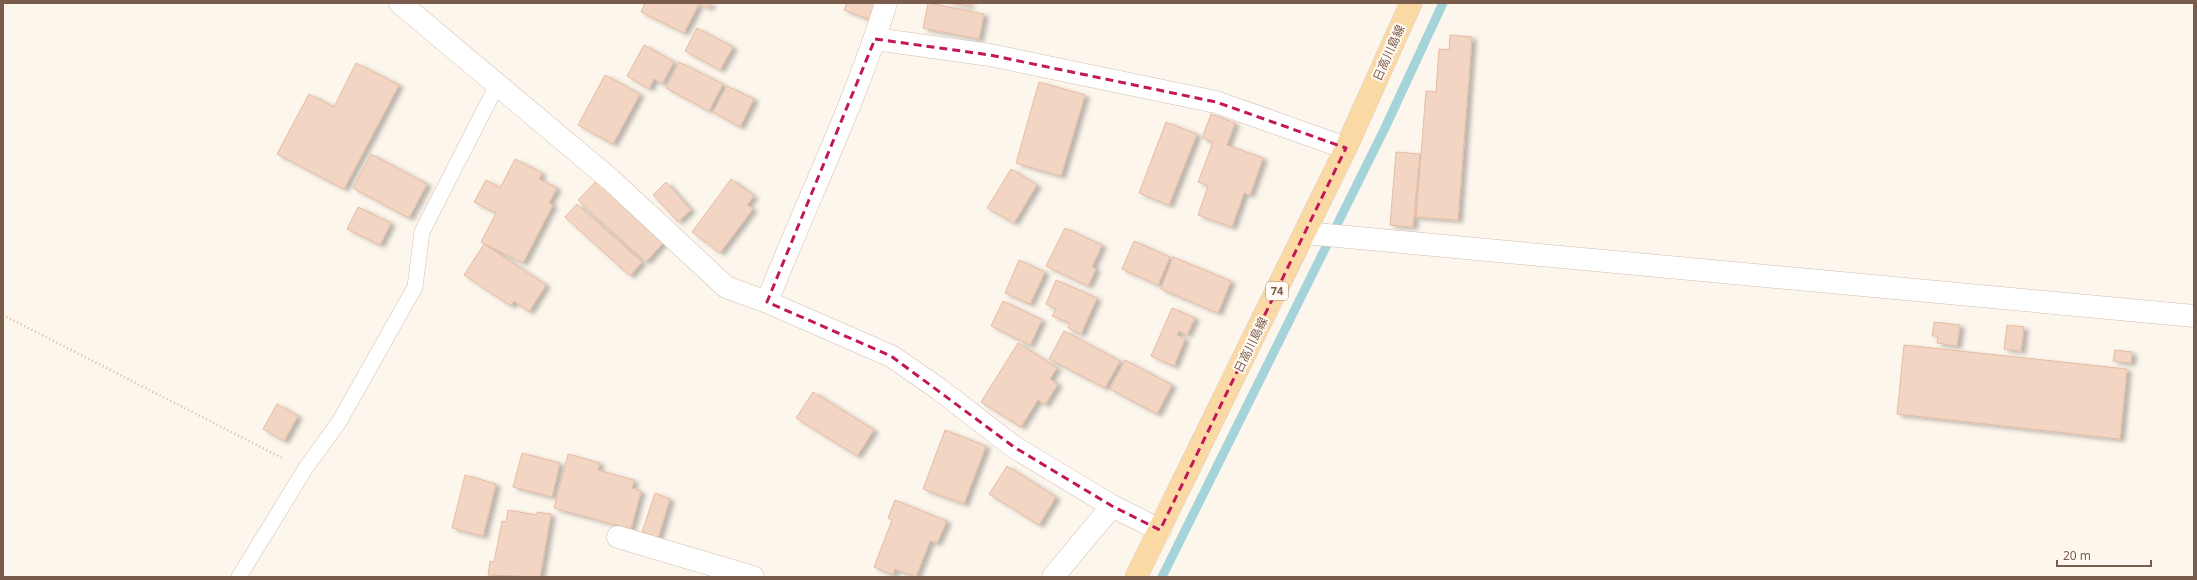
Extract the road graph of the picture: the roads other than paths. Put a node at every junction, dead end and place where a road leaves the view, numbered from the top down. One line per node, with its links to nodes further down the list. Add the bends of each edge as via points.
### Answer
1 (400, 3): 5 (street)
2 (886, 3): 4 (street)
3 (1411, 3): 6 (main road, 日高川島線 / 74)
4 (875, 39): 6 (street, via 990,55 1216,102); 8 (street)
5 (497, 85): 8 (street, via 611,180 726,287); 13 (lane, via 422,232 415,287 339,422 305,469)
6 (1346, 148): 7 (main road, 日高川島線 / 74)
7 (1305, 233): 9 (street); 11 (main road, 日高川島線 / 74)
8 (767, 302): 10 (street, via 891,356 939,389 1014,447)
9 (2194, 316)
10 (1112, 506): 11 (street); 15 (street)
11 (1160, 530): 16 (main road, 日高川島線 / 74)
12 (618, 537): 14 (street)
13 (239, 577)
14 (753, 577)
15 (1052, 577)
16 (1136, 577)

